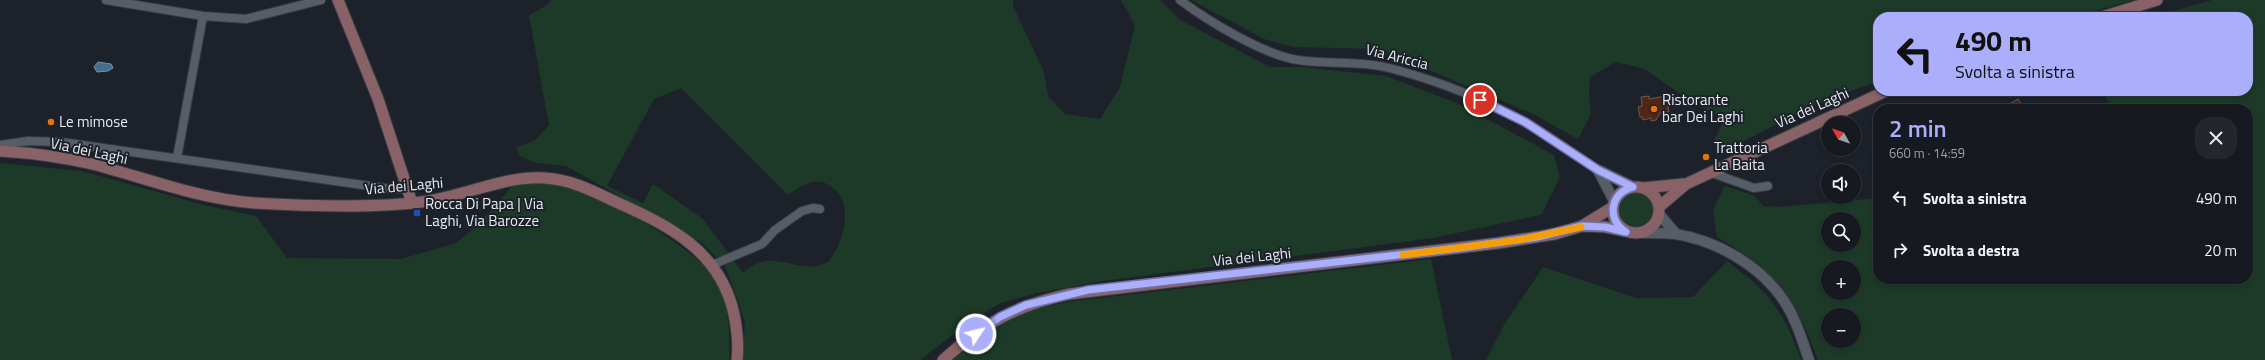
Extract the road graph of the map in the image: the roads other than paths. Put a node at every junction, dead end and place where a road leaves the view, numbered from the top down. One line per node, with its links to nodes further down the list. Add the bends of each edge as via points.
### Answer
1 (106, 0): 7 (street)
2 (321, 0): 7 (street, via 246,19)
3 (338, 0): 17 (main road, via 378,99)
4 (1180, 0): 12 (street, Via Ariccia, via 1219,25 1278,55 1307,61 1378,65 1409,73 1472,97 1525,122)
5 (2157, 0): 6 (main road)
6 (2118, 12)
7 (204, 16): 11 (street)
8 (1875, 96): 13 (main road, Via dei Laghi)
9 (0, 145): 11 (street, via 20,141 56,142)
10 (0, 151): 18 (main road, Via dei Laghi, via 79,162 199,194 245,202 337,205)
11 (177, 158): 17 (street, via 391,189)
12 (1598, 170): 16 (street, Via Ariccia); 19 (street, Via Ariccia)
13 (1708, 172): 14 (main road, Via dei Laghi); 15 (street, via 1754,188)
14 (1686, 184): 16 (main road, Via dei Laghi); 21 (main road, Via dei Laghi)
15 (1768, 186)
16 (1638, 188): 19 (main road, via 1620,193); 21 (main road, via 1654,196)
17 (408, 189): 18 (main road)
18 (412, 203): 26 (main road, Via dei Laghi, via 453,196 499,182 541,178 561,180 590,189 650,219 689,243)
19 (1613, 204): 22 (main road, Via dei Laghi); 23 (main road, via 1614,219)
20 (820, 209): 26 (street, via 802,211 775,230 762,244)
21 (1659, 210): 24 (main road, via 1653,226); 25 (street)
22 (1582, 226): 23 (main road, Via dei Laghi, via 1605,227); 28 (main road, Via dei Laghi, via 1546,235 1473,247 1069,294 1037,302 1006,314 985,326)
23 (1626, 232): 24 (main road)
24 (1641, 233): 25 (street)
25 (1676, 234): 29 (street, via 1732,254 1763,278 1784,301 1799,330)
26 (712, 264): 27 (main road, Via dei Laghi, via 724,281 730,297 738,333)
27 (737, 360)
28 (943, 360)
29 (1809, 360)

